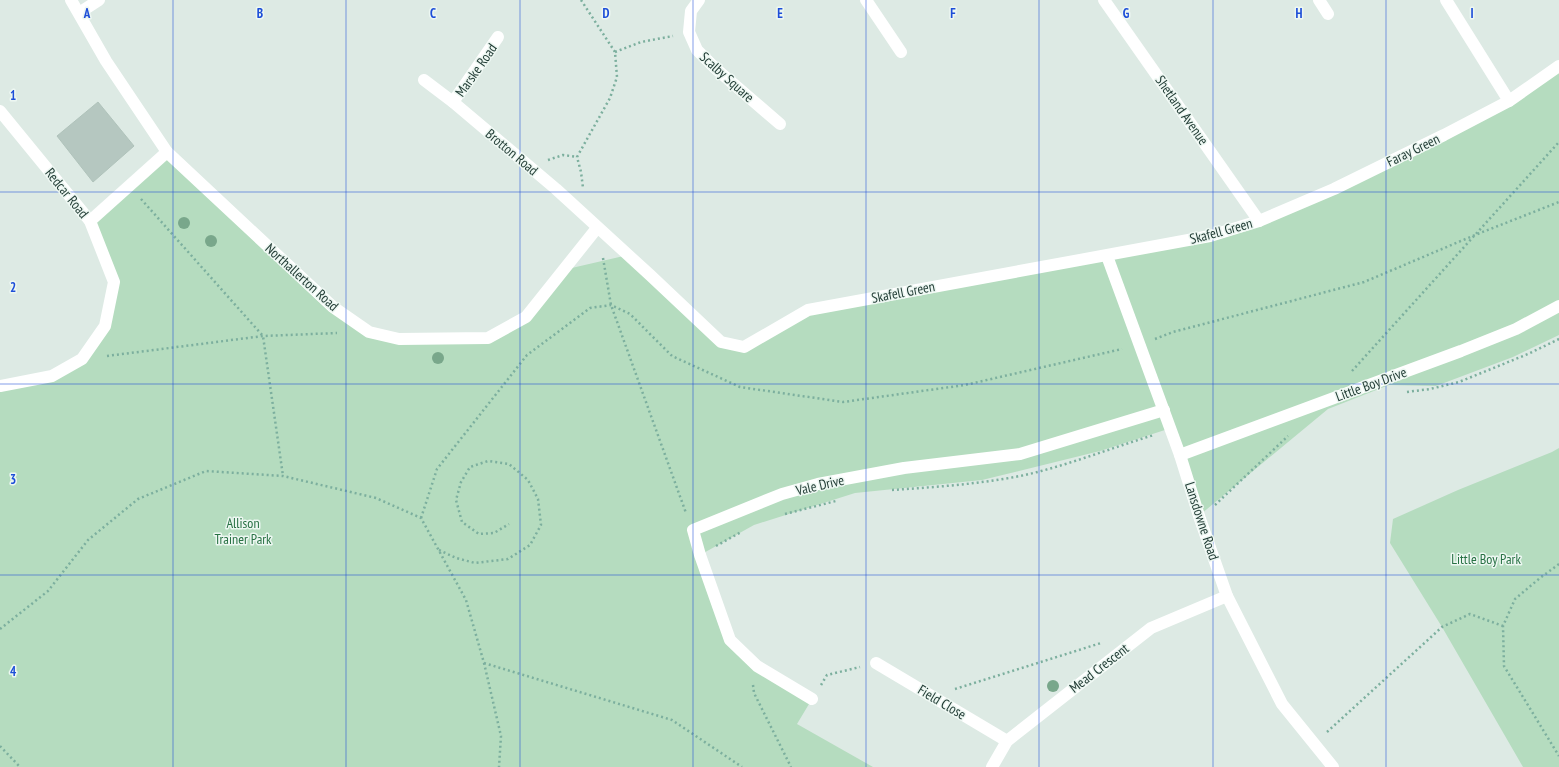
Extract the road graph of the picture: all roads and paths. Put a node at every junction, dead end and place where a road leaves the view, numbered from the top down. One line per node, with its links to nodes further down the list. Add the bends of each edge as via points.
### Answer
1 (71, 0): 9 (street, Northallerton Road)
2 (99, 0): 9 (street)
3 (581, 0): 13 (path)
4 (699, 0): 11 (street, Scalby Square, via 691,11)
5 (866, 0): 14 (street)
6 (1104, 0): 29 (street, Shetland Avenue)
7 (1319, 0): 10 (street)
8 (1446, 0): 17 (street)
9 (79, 13): 22 (street, Northallerton Road, via 106,61)
10 (1328, 14)
11 (689, 32): 13 (path, via 641,42); 20 (street, Scalby Square, via 697,50)
12 (498, 37): 18 (street, Marske Road)
13 (615, 52): 23 (path, via 617,77 610,98)
14 (901, 52)
15 (1559, 66): 17 (street, Faray Green)
16 (424, 80): 18 (street, Brotton Road)
17 (1509, 101): 29 (street, Faray Green, via 1334,189)
18 (453, 102): 24 (street, Brotton Road)
19 (0, 111): 28 (street, Redcar Road)
20 (780, 124)
21 (1559, 142): 31 (path)
22 (167, 152): 25 (street); 30 (street, Northallerton Road, via 334,307 370,332 399,339 488,338 494,335 526,316)
23 (577, 157): 24 (path, via 563,155 548,160); 27 (path, via 583,189)
24 (538, 173): 27 (street, Brotton Road)
25 (130, 186): 28 (street); 37 (path)
26 (1559, 202): 31 (path)
27 (576, 208): 30 (street, Brotton Road)
28 (90, 221): 40 (street, Redcar Road, via 114,282 105,326)
29 (1259, 221): 32 (street, Skafell Green, via 1210,236)
30 (597, 228): 32 (street, Skafell Green, via 720,342 744,347 808,310)
31 (1475, 235): 39 (path, via 1364,282 1173,332); 41 (path)
32 (1107, 256): 39 (street, Lansdowne Road)
33 (602, 257): 34 (path)
34 (611, 306): 39 (path, via 630,314 672,356 740,386 843,402 965,385); 52 (path, via 590,308 527,355 437,469); 56 (path)
35 (1559, 306): 47 (street, Little Boy Drive, via 1516,329 1461,351)
36 (339, 333): 37 (path)
37 (263, 336): 40 (path); 48 (path)
38 (1559, 339): 43 (path, via 1459,382)
39 (1140, 345): 44 (street, Lansdowne Road)
40 (82, 359): 42 (street, Redcar Road, via 52,376)
41 (1347, 377)
42 (0, 386)
43 (1401, 393)
44 (1164, 410): 45 (street, Lansdowne Road); 56 (street, Vale Drive, via 1020,454 904,468 818,484 782,494)
45 (1171, 429): 47 (street, Lansdowne Road); 49 (path, via 1070,463 1025,475 964,485)
46 (1291, 433): 53 (path)
47 (1180, 455): 53 (street, Lansdowne Road)
48 (283, 476): 52 (path, via 376,498); 62 (path, via 206,471 138,499 88,540 48,591)
49 (886, 491)
50 (837, 501): 51 (path)
51 (783, 515)
52 (421, 518): 57 (path)
53 (1200, 519): 60 (street, Lansdowne Road)
54 (509, 524): 57 (path, via 494,534 479,534 462,522 456,500 461,482 470,467 488,461 509,464 528,480 535,493 541,526 530,546 508,559 475,563 456,558)
55 (747, 529): 58 (path)
56 (693, 530): 58 (street)
57 (438, 549): 64 (path, via 466,600)
58 (700, 555): 66 (street, via 730,640)
59 (1559, 564): 61 (path, via 1515,599)
60 (1227, 596): 69 (street, Mead Crescent, via 1151,628); 70 (street, Lansdowne Road, via 1282,704)
61 (1502, 626): 70 (path, via 1470,614 1442,627); 72 (path, via 1504,666)
62 (0, 629)
63 (1106, 642): 67 (path)
64 (484, 663): 74 (path, via 501,736); 75 (path, via 672,720)
65 (876, 663): 67 (street, Field Close); 68 (path, via 827,675)
66 (757, 666): 68 (street); 76 (path, via 752,680 754,693)
67 (932, 696): 69 (street, Field Close)
68 (812, 699)
69 (1007, 741): 77 (street, Mead Crescent)
70 (1314, 744): 78 (street, Lansdowne Road)
71 (0, 746): 73 (path)
72 (1559, 756)
73 (20, 767)
74 (500, 767)
75 (742, 767)
76 (791, 767)
77 (992, 767)
78 (1334, 767)

